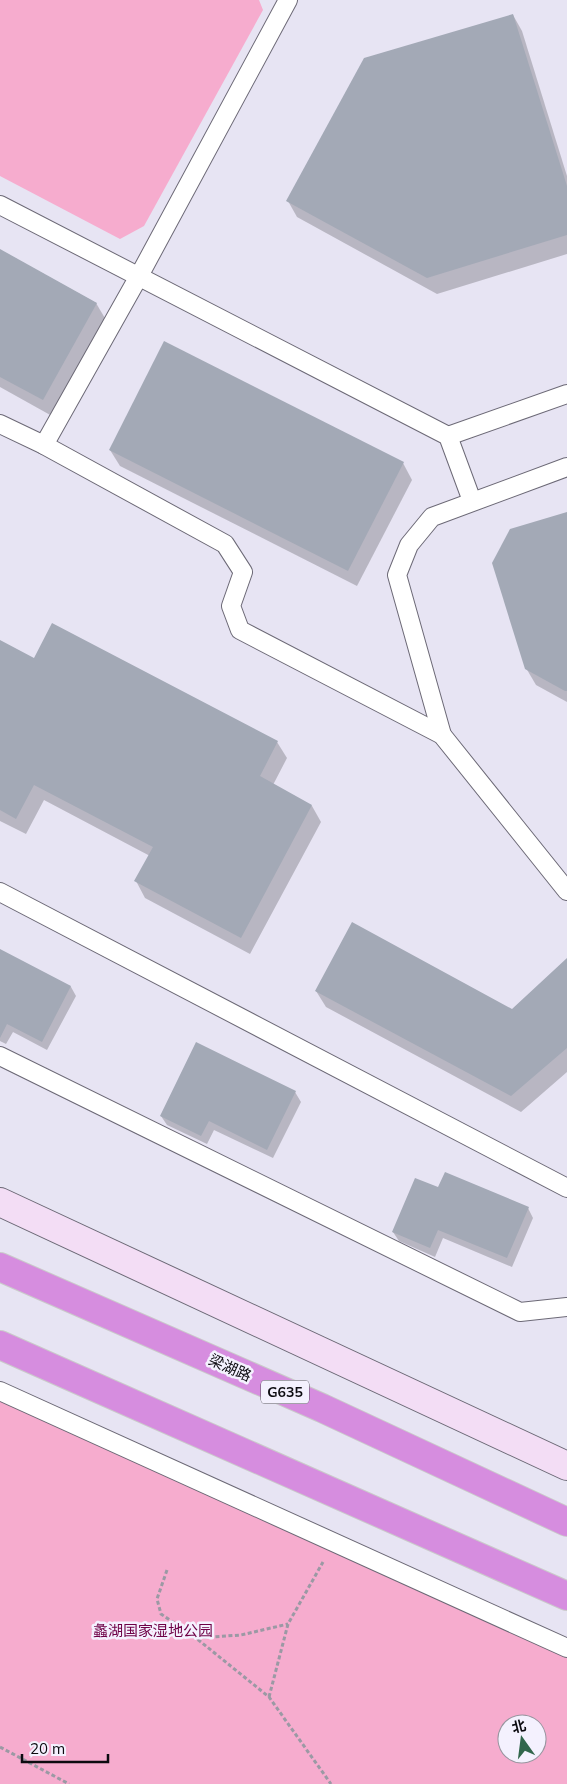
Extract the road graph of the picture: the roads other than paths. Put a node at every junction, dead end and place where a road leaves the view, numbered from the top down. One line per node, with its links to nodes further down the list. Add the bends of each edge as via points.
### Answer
1 (288, 0): 3 (lane)
2 (0, 205): 3 (lane)
3 (139, 276): 6 (lane); 7 (lane)
4 (567, 394): 6 (lane)
5 (0, 424): 7 (lane)
6 (448, 436): 9 (lane)
7 (44, 445): 10 (lane, via 226,544 243,572 231,606 240,630)
8 (567, 467): 9 (lane)
9 (472, 501): 10 (lane, via 432,517 408,545 397,575)
10 (442, 735): 11 (lane)
11 (567, 890)
12 (0, 892): 14 (lane)
13 (0, 1056): 17 (lane, via 520,1312)
14 (567, 1188)
15 (0, 1202): 20 (main road)
16 (0, 1267): 21 (highway, 梁湖路 / G635, via 322,1408)
17 (567, 1306)
18 (0, 1345): 22 (highway)
19 (0, 1391): 23 (lane)
20 (567, 1466)
21 (567, 1522)
22 (567, 1596)
23 (567, 1648)

